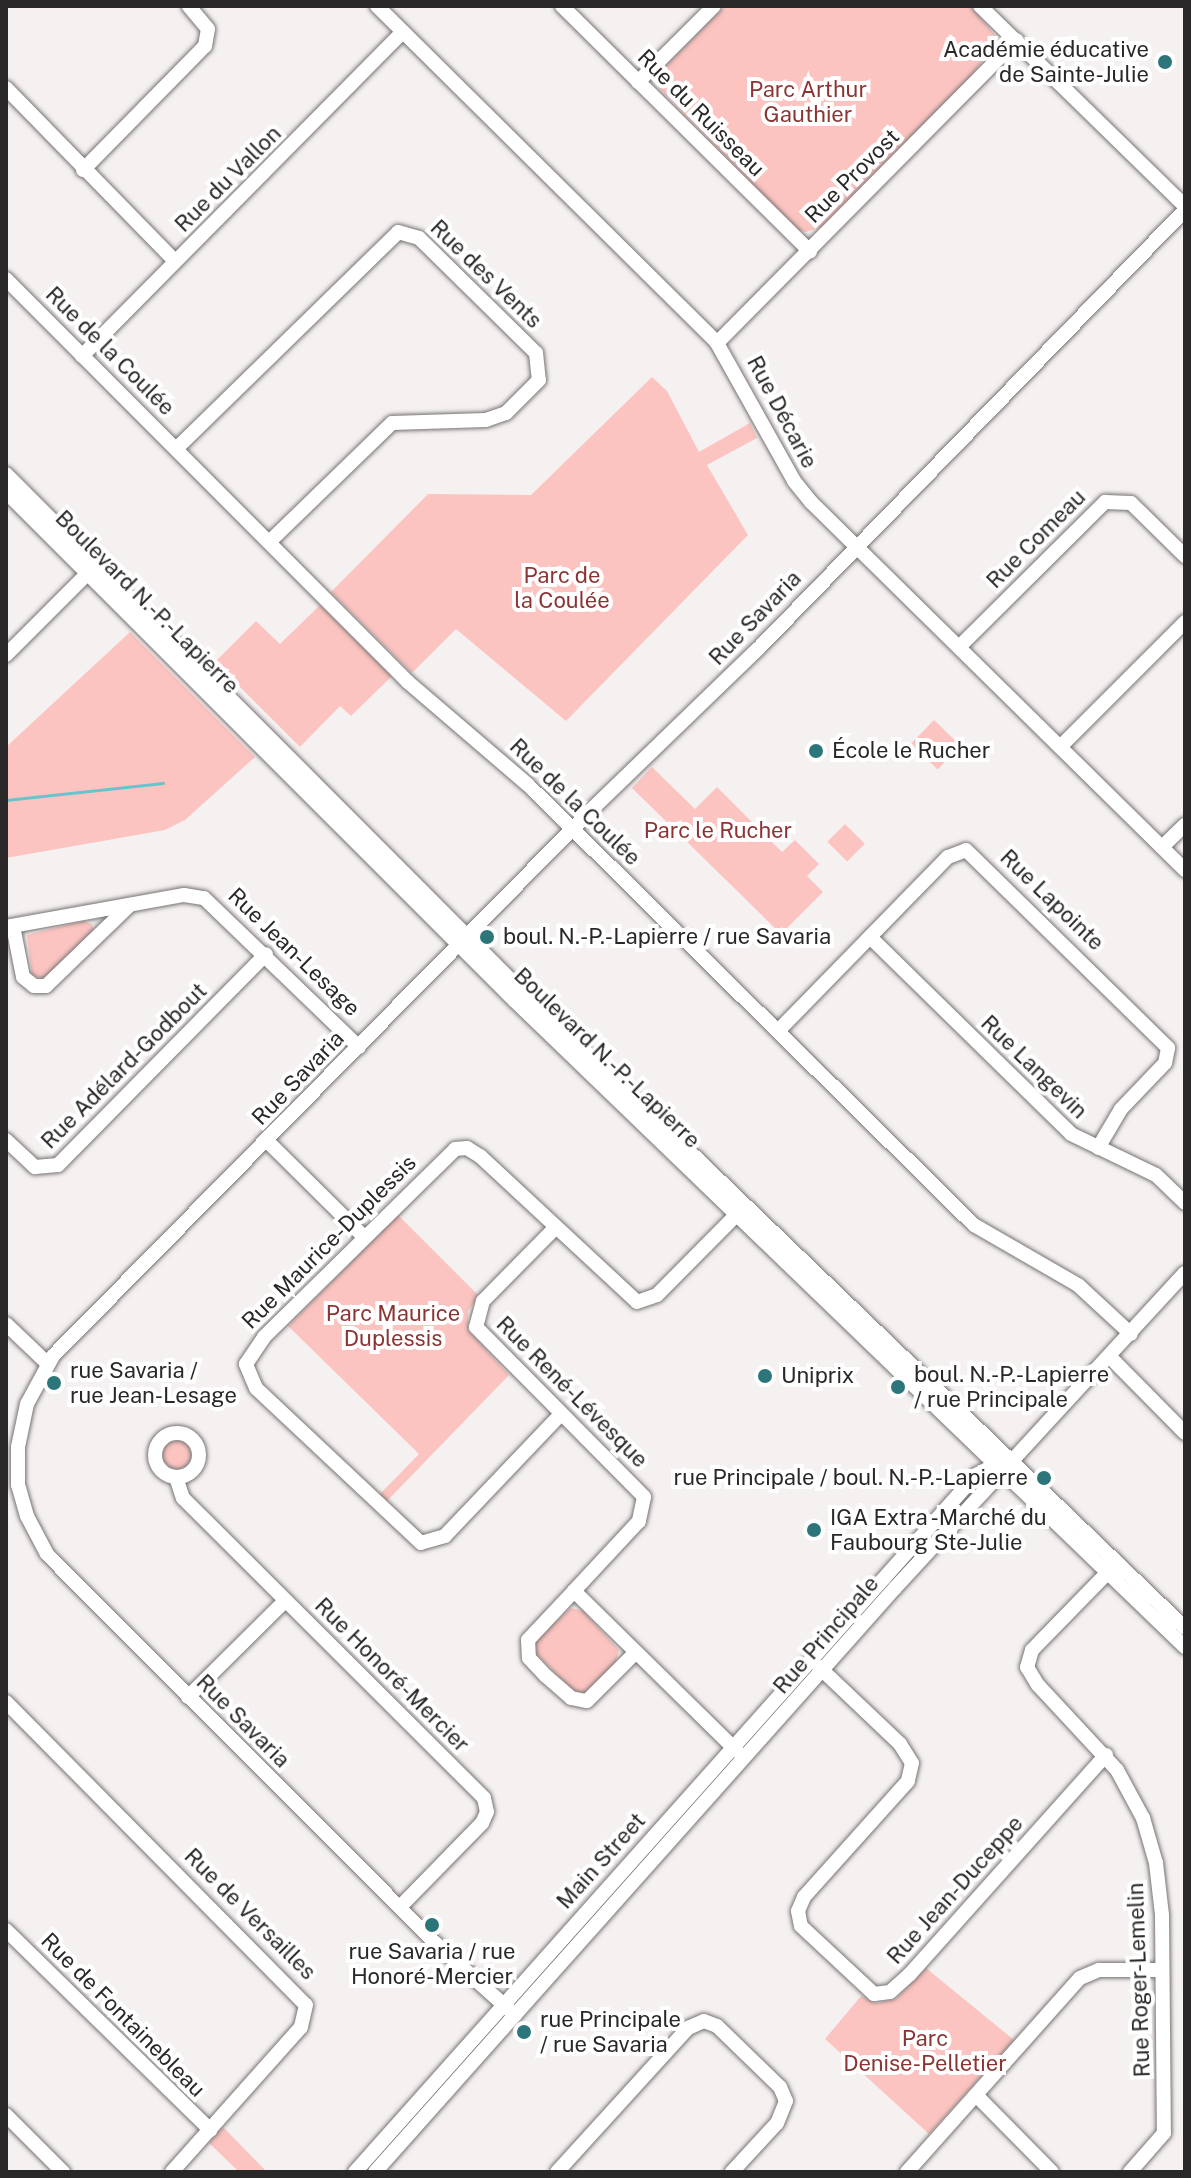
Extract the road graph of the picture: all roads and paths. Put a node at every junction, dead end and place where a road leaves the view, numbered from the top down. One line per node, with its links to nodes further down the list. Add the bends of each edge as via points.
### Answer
1 (189, 6): 10 (street, via 208,29 205,46)
2 (377, 6): 6 (street, Rue Décarie)
3 (562, 6): 8 (street, Rue du Ruisseau)
4 (714, 6): 8 (street)
5 (980, 6): 7 (street)
6 (403, 32): 13 (street, Rue du Vallon); 15 (street, Rue Décarie)
7 (1017, 40): 11 (street); 12 (street, Rue Provost)
8 (638, 82): 12 (street, Rue du Ruisseau)
9 (6, 88): 10 (street)
10 (83, 170): 13 (street)
11 (1185, 208): 21 (street, Rue Savaria)
12 (810, 251): 15 (street, Rue Provost)
13 (175, 261): 16 (street, Rue du Vallon)
14 (6, 279): 16 (street, Rue de la Coulée)
15 (717, 343): 21 (street, Rue Décarie, via 796,485)
16 (82, 356): 17 (street, Rue de la Coulée)
17 (177, 448): 20 (street, Rue de la Coulée); 20 (street, Rue des Vents, via 398,232 419,238 536,353 539,380 504,415 392,423)
18 (6, 474): 23 (street, Boulevard N.-P.-Lapierre)
19 (6, 492): 23 (street, Boulevard N.-P.-Lapierre)
20 (269, 542): 29 (street, Rue de la Coulée, via 408,682)
21 (856, 545): 25 (street, Rue Décarie); 29 (street, Rue Savaria, via 758,649)
22 (1185, 556): 25 (street, Rue Comeau, via 1131,503 1105,502)
23 (92, 569): 26 (street); 35 (street, Boulevard N.-P.-Lapierre)
24 (1185, 622): 27 (street)
25 (959, 647): 27 (street, Rue Décarie)
26 (6, 655)
27 (1060, 747): 30 (street, Rue Décarie)
28 (1185, 825): 30 (street)
29 (572, 829): 35 (street, Rue Savaria); 37 (street, Rue de la Coulée)
30 (1162, 847): 31 (street, Rue Décarie)
31 (1185, 870)
32 (130, 905): 33 (street, Rue Jean-Lesage); 33 (street, via 46,986 34,986 23,977); 36 (street, Rue Jean-Lesage, via 184,895 204,898)
33 (9, 927)
34 (870, 937): 37 (street, Rue Lapointe); 41 (street, Rue Langevin, via 1071,1134); 41 (street, Rue Lapointe, via 948,857 966,850 974,854 1168,1048 1165,1063 1121,1109)
35 (463, 941): 38 (street, Rue Savaria); 43 (street, Boulevard N.-P.-Lapierre)
36 (266, 954): 38 (street, Rue Jean-Lesage); 39 (street, Rue Adélard-Godbout, via 58,1165 35,1167)
37 (778, 1031): 48 (street, Rue de la Coulée, via 981,1231 1078,1285)
38 (359, 1047): 40 (street, Rue Savaria)
39 (6, 1140)
40 (267, 1141): 45 (street); 50 (street, Rue Savaria)
41 (1098, 1148): 42 (street, Rue Langevin, via 1156,1175)
42 (1185, 1203)
43 (741, 1210): 44 (street, Rue Maurice-Duplessis, via 657,1295 641,1302 626,1296); 53 (street, Boulevard N.-P.-Lapierre)
44 (555, 1228): 45 (street, Rue Maurice-Duplessis, via 480,1156 464,1148 444,1158); 51 (street, Rue René-Lévesque, via 483,1301 475,1322 480,1335)
45 (364, 1237): 51 (street, Rue Maurice-Duplessis, via 255,1347 246,1369 252,1383 412,1538 440,1540)
46 (1185, 1273): 48 (street)
47 (6, 1324): 50 (street)
48 (1131, 1334): 49 (street, Rue Principale)
49 (1110, 1357): 52 (street); 53 (street, Rue Principale)
50 (47, 1363): 63 (street, Rue Savaria, via 27,1404 17,1458 21,1496 34,1533 70,1580)
51 (561, 1414): 56 (street, Rue René-Lévesque, via 637,1487 645,1505 639,1521)
52 (1185, 1433)
53 (1003, 1465): 55 (street, Boulevard N.-P.-Lapierre); 61 (street, Rue Principale, via 976,1475); 62 (street, Rue Principale)
54 (176, 1477): 57 (street, Rue Honoré-Mercier, via 183,1498)
55 (1112, 1568): 58 (street, Boulevard N.-P.-Lapierre); 59 (street, Boulevard N.-P.-Lapierre); 66 (street, Rue Roger-Lemelin, via 1032,1650 1027,1667)
56 (574, 1591): 60 (street); 60 (street, via 528,1640 529,1658 546,1676 571,1698 587,1701)
57 (285, 1601): 63 (street); 67 (street, Rue Honoré-Mercier, via 486,1804 479,1826)
58 (1185, 1628)
59 (1185, 1647)
60 (636, 1652): 65 (street)
61 (812, 1662): 62 (street, Rue Jean-Duceppe); 65 (street, Rue Principale)
62 (825, 1673): 65 (street, Rue Principale); 66 (street, Rue Jean-Duceppe, via 900,1744 912,1763 908,1781 804,1897 798,1911 801,1926 874,1994 890,1992 907,1977)
63 (188, 1697): 67 (street, Rue Savaria)
64 (6, 1702): 74 (street, Rue de Versailles, via 306,2002 301,2027)
65 (738, 1752): 70 (street, Main Street); 71 (street, Main Street)
66 (1106, 1755): 69 (street, Rue Roger-Lemelin, via 1136,1803 1151,1840 1161,1886)
67 (400, 1907): 70 (street, Rue Savaria)
68 (6, 1930): 74 (street, Rue de Fontainebleau)
69 (1162, 1970): 72 (street, via 1099,1970 1084,1975); 83 (street, Rue Roger-Lemelin, via 1164,2133)
70 (502, 2004): 71 (street, Rue Savaria); 77 (street)
71 (515, 2015): 78 (street)
72 (976, 2095): 81 (street); 82 (street)
73 (6, 2115): 75 (street)
74 (210, 2130): 76 (street, Rue de Versailles)
75 (63, 2172)
76 (172, 2172)
77 (355, 2172)
78 (375, 2172)
79 (557, 2172): 80 (street, via 688,2028 704,2021 717,2026 780,2087 786,2101 777,2123)
80 (732, 2172)
81 (907, 2172)
82 (1052, 2172)
83 (1130, 2172)

